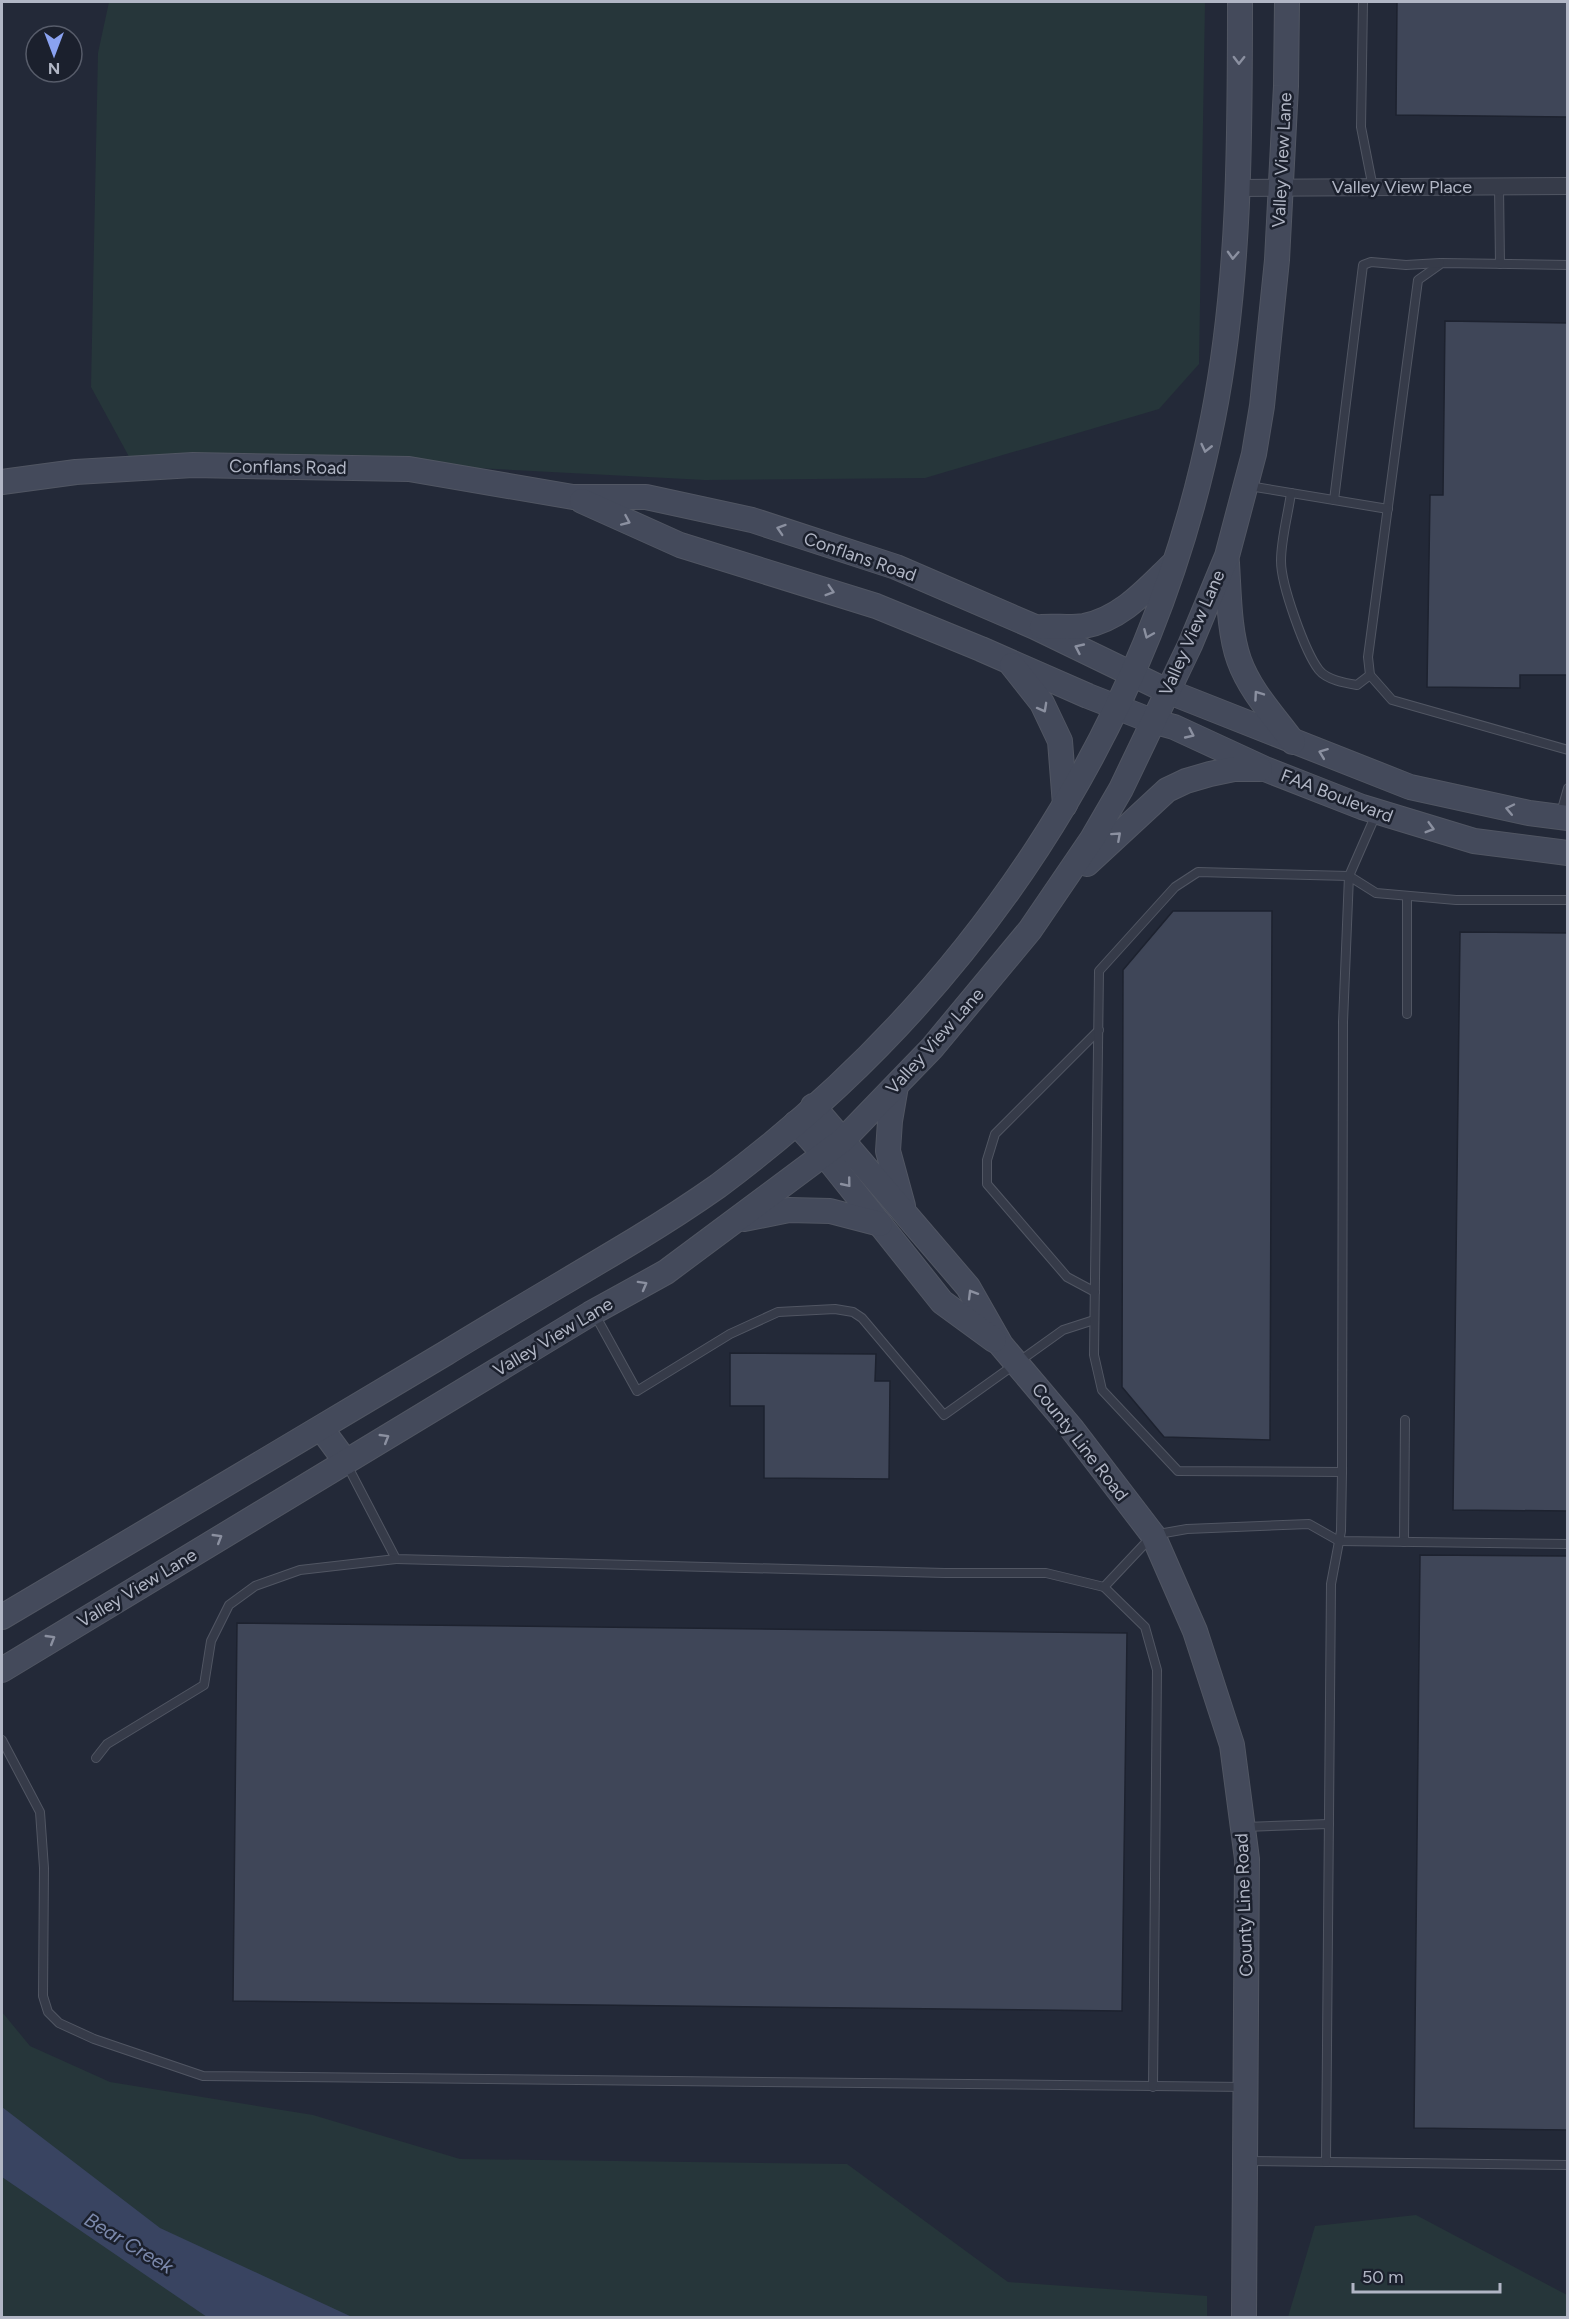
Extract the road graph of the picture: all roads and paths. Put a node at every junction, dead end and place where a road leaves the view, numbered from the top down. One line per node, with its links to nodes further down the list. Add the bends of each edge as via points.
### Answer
1 (1240, 2): 6 (main road, Valley View Lane, one-way to 6)
2 (1287, 2): 7 (main road, Valley View Lane)
3 (1363, 2): 8 (lane, via 1361,127)
4 (1568, 186): 5 (street, Valley View Place)
5 (1499, 187): 8 (street, Valley View Place); 10 (lane)
6 (1237, 188): 7 (street, Valley View Place); 19 (main road, Valley View Lane, one-way to 19, via 1223,363 1194,500)
7 (1280, 188): 8 (street, Valley View Place); 13 (main road, Valley View Lane, via 1262,406)
8 (1373, 188)
9 (1442, 263): 10 (lane); 16 (lane, via 1363,265); 17 (lane, via 1418,280)
10 (1500, 264): 11 (lane)
11 (1568, 265)
12 (2, 482): 15 (main road, Conflans Road, via 75,472 193,465 409,469)
13 (1246, 485): 14 (lane); 18 (main road, Valley View Lane)
14 (1291, 493): 16 (lane); 23 (lane, via 1281,561 1304,641 1325,675 1357,685)
15 (573, 497): 20 (main road, Conflans Road, one-way to 15, via 896,567 752,520 646,497); 21 (main road, Conflans Road, one-way to 21, via 680,545 876,606)
16 (1334, 500): 17 (lane)
17 (1388, 509): 23 (lane, via 1368,657)
18 (1227, 556): 24 (main road, Valley View Lane); 27 (main road, one-way to 18, via 1253,688 1238,659)
19 (1176, 561): 20 (main road, via 1119,613 1084,626); 22 (main road, Valley View Lane, one-way to 22)
20 (1035, 627): 22 (main road, Conflans Road, one-way to 20)
21 (1008, 661): 25 (main road, Conflans Road); 31 (main road, one-way to 31, via 1042,703 1060,741)
22 (1132, 673): 24 (main road, FAA Boulevard); 25 (main road, Valley View Lane)
23 (1370, 675): 28 (lane, via 1392,700)
24 (1167, 691): 26 (main road, Valley View Lane); 27 (main road, FAA Boulevard)
25 (1116, 707): 26 (main road, FAA Boulevard); 31 (main road, Valley View Lane)
26 (1152, 721): 29 (main road, FAA Boulevard, one-way to 29, via 1174,727); 36 (main road, Valley View Lane, via 1121,789)
27 (1293, 742): 33 (main road, FAA Boulevard, one-way to 27, via 1410,787)
28 (1568, 750)
29 (1265, 769): 32 (main road, FAA Boulevard); 36 (main road, one-way to 29, via 1167,790 1210,774)
30 (1568, 788): 33 (lane)
31 (1065, 805): 42 (main road, Valley View Lane, via 963,953 884,1040)
32 (1377, 812): 34 (main road, FAA Boulevard, one-way to 34, via 1474,841); 35 (lane)
33 (1564, 817)
34 (1568, 854)
35 (1349, 876): 37 (lane, via 1376,893); 40 (lane, via 1198,872 1175,887 1099,971); 56 (lane, via 1343,1022)
36 (1058, 890): 41 (main road, Valley View Lane, via 963,1012)
37 (1407, 896): 38 (lane); 39 (lane)
38 (1568, 900)
39 (1407, 1014)
40 (1099, 1030): 48 (lane); 48 (lane, via 995,1134 987,1160 987,1184 1067,1277)
41 (896, 1086): 44 (main road, Valley View Lane); 45 (main road, via 888,1151)
42 (813, 1106): 43 (main road, Valley View Lane); 44 (main road, County Line Road)
43 (795, 1123): 44 (main road, County Line Road); 54 (main road, Valley View Lane, via 715,1188 659,1225)
44 (833, 1147): 45 (main road, County Line Road); 46 (main road, Valley View Lane); 47 (main road, County Line Road, one-way to 47)
45 (906, 1214): 51 (main road, County Line Road, one-way to 45, via 968,1287)
46 (738, 1220): 47 (main road, via 789,1210 830,1211); 49 (main road, Valley View Lane, one-way to 46, via 666,1272)
47 (880, 1224): 51 (main road, County Line Road, via 942,1302)
48 (1095, 1292): 50 (lane)
49 (594, 1312): 52 (lane, via 637,1391 730,1334 778,1312 808,1309 853,1312 862,1318 944,1416); 55 (main road, Valley View Lane, one-way to 49)
50 (1094, 1320): 52 (lane, via 1063,1330); 56 (lane, via 1094,1355 1102,1390 1178,1471)
51 (1001, 1345): 52 (main road, County Line Road)
52 (1016, 1363): 57 (main road, County Line Road, via 1072,1428)
53 (1405, 1420): 59 (lane)
54 (321, 1428): 55 (main road); 63 (main road, Valley View Lane)
55 (346, 1462): 61 (lane); 64 (main road, Valley View Lane, one-way to 55)
56 (1342, 1472): 58 (lane)
57 (1153, 1535): 58 (lane, via 1187,1529 1309,1524); 62 (lane); 68 (main road, County Line Road, via 1196,1631 1232,1745)
58 (1339, 1541): 59 (lane); 67 (lane, via 1331,1584)
59 (1404, 1542): 60 (lane)
60 (1568, 1544)
61 (396, 1559): 62 (lane, via 1046,1573); 66 (lane, via 300,1570 255,1586 229,1605 211,1641 204,1685 107,1744)
62 (1104, 1587): 69 (lane, via 1145,1627 1157,1670)
63 (2, 1617)
64 (2, 1670)
65 (2, 1740): 69 (lane, via 40,1812 44,1868 43,1996 48,2012 59,2024 94,2039 203,2076)
66 (96, 1758)
67 (1329, 1824): 68 (lane); 72 (lane)
68 (1243, 1827): 70 (main road, County Line Road, via 1247,1859)
69 (1153, 2086): 70 (lane)
70 (1246, 2087): 71 (main road, County Line Road)
71 (1246, 2161): 72 (lane); 74 (main road, County Line Road)
72 (1326, 2162): 73 (lane)
73 (1568, 2165)
74 (1245, 2318)

